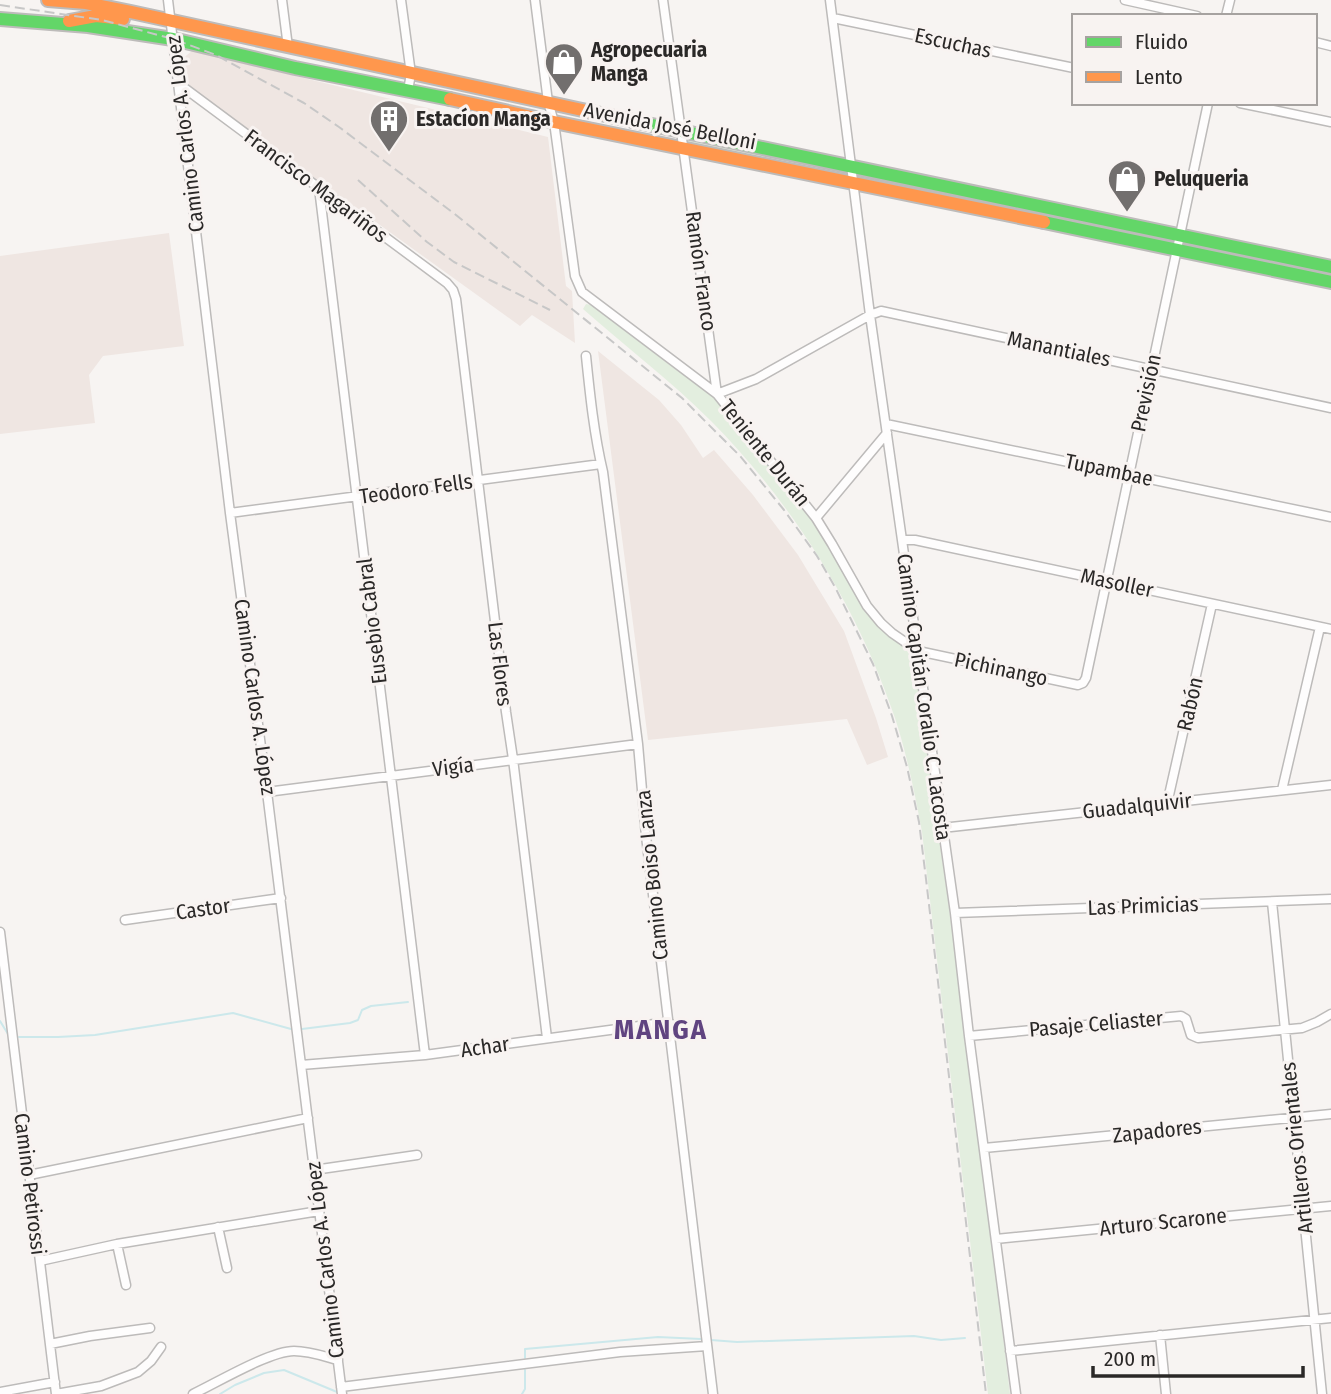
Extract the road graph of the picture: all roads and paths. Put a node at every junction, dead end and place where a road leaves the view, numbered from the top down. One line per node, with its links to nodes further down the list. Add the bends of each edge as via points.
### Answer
1 (48, 0): 12 (main road, Avenida José Belloni)
2 (168, 0): 12 (street, Camino Carlos A. López)
3 (282, 0): 16 (street)
4 (401, 0): 18 (street)
5 (535, 0): 21 (street)
6 (663, 0): 28 (street, Ramón Franco)
7 (830, 0): 10 (street, Camino Capitán Coralio C. Lacosta)
8 (1125, 0): 9 (street)
9 (1188, 14)
10 (833, 18): 17 (street, Escuchas); 30 (street, Camino Capitán Coralio C. Lacosta)
11 (0, 19): 13 (main road, Avenida José Belloni)
12 (171, 21): 13 (main road, via 153,26 98,16); 14 (main road, Avenida José Belloni); 15 (street, Camino Carlos A. López)
13 (60, 24): 15 (main road, Avenida José Belloni)
14 (246, 37): 15 (main road, via 230,40 184,29); 16 (main road, Avenida José Belloni)
15 (173, 39): 19 (street, Camino Carlos A. López); 20 (main road, Avenida José Belloni)
16 (288, 47): 18 (main road, Avenida José Belloni)
17 (1072, 68)
18 (411, 74): 20 (street); 21 (main road, Avenida José Belloni)
19 (178, 84): 32 (street, Francisco Magariños); 49 (street, Camino Carlos A. López)
20 (408, 89): 22 (main road, Avenida José Belloni)
21 (548, 102): 22 (main road, via 542,111 496,102); 25 (main road, Avenida José Belloni); 26 (street)
22 (482, 105): 26 (main road, Avenida José Belloni)
23 (1208, 105): 33 (street, Previsión)
24 (1250, 105): 27 (street)
25 (605, 115): 26 (main road, via 589,118 563,112); 28 (main road, Avenida José Belloni)
26 (554, 122): 29 (main road, Avenida José Belloni); 41 (street, Teniente Durán, via 578,286 589,299)
27 (1331, 122)
28 (682, 132): 29 (street, Ramón Franco); 30 (main road, Avenida José Belloni)
29 (684, 149): 31 (main road, Avenida José Belloni); 41 (street, Ramón Franco)
30 (851, 167): 31 (street, Camino Capitán Coralio C. Lacosta); 33 (main road, Avenida José Belloni)
31 (853, 182): 34 (main road, Avenida José Belloni); 38 (street, Camino Capitán Coralio C. Lacosta)
32 (319, 188): 37 (street, Francisco Magariños); 48 (street, Eusebio Cabral)
33 (1180, 236): 34 (street, Previsión); 35 (main road, Avenida José Belloni)
34 (1177, 250): 36 (main road, Avenida José Belloni); 40 (street, Previsión)
35 (1331, 267)
36 (1331, 282)
37 (453, 290): 47 (street, Las Flores)
38 (870, 315): 40 (street, Manantiales, via 881,311); 41 (street, via 756,379); 43 (street, Camino Capitán Coralio C. Lacosta)
39 (586, 356): 45 (street, Camino Boiso Lanza)
40 (1151, 369): 42 (street, Manantiales); 46 (street, Previsión)
41 (718, 394): 51 (street, Teniente Durán)
42 (1331, 408)
43 (886, 424): 44 (street, Camino Capitán Coralio C. Lacosta); 46 (street, Tupambae)
44 (887, 433): 51 (street); 52 (street, Camino Capitán Coralio C. Lacosta)
45 (601, 464): 47 (street, Teodoro Fells); 59 (street, Camino Boiso Lanza)
46 (1129, 474): 50 (street, Tupambae); 53 (street, Previsión)
47 (477, 480): 48 (street, Teodoro Fells); 60 (street, Las Flores)
48 (356, 497): 49 (street, Teodoro Fells); 61 (street, Eusebio Cabral)
49 (230, 513): 64 (street, Camino Carlos A. López)
50 (1331, 517)
51 (816, 518): 57 (street, Teniente Durán, via 867,606)
52 (902, 540): 53 (street, Masoller); 57 (street, Camino Capitán Coralio C. Lacosta)
53 (1107, 581): 54 (street, Masoller); 58 (street, Previsión)
54 (1212, 604): 55 (street, Masoller); 65 (street, Rabón)
55 (1320, 627): 56 (street, Masoller); 63 (street)
56 (1331, 629)
57 (918, 651): 58 (street, Pichinango); 66 (street, Camino Capitán Coralio C. Lacosta)
58 (1083, 683)
59 (638, 744): 60 (street, Vigía); 74 (street, Camino Boiso Lanza)
60 (513, 760): 61 (street, Vigía); 77 (street, Las Flores)
61 (391, 775): 64 (street, Vigía); 78 (street, Eusebio Cabral)
62 (1331, 785): 63 (street, Guadalquivir)
63 (1282, 790): 65 (street, Guadalquivir)
64 (267, 792): 67 (street, Camino Carlos A. López)
65 (1167, 804): 66 (street, Guadalquivir)
66 (942, 828): 70 (street, Camino Capitán Coralio C. Lacosta)
67 (281, 898): 71 (street, Castor); 79 (street, Camino Carlos A. López)
68 (1331, 899): 69 (street, Las Primicias)
69 (1272, 901): 70 (street, Las Primicias); 75 (street, Artilleros Orientales)
70 (955, 913): 76 (street, Camino Capitán Coralio C. Lacosta)
71 (125, 920)
72 (0, 932): 86 (street, Camino Petirossi)
73 (1331, 1014): 75 (street, Pasaje Celiaster, via 1310,1026)
74 (668, 1022): 77 (street, Achar); 101 (street, Camino Boiso Lanza)
75 (1286, 1031): 76 (street, Pasaje Celiaster, via 1194,1038 1181,1016); 82 (street, Artilleros Orientales)
76 (969, 1036): 83 (street, Camino Capitán Coralio C. Lacosta)
77 (547, 1038): 78 (street, Achar)
78 (425, 1055): 79 (street, Achar)
79 (301, 1065): 81 (street, Camino Carlos A. López)
80 (1331, 1114): 82 (street, Zapadores)
81 (308, 1118): 85 (street, Camino Carlos A. López); 86 (street)
82 (1294, 1118): 83 (street, Zapadores); 88 (street, Artilleros Orientales)
83 (984, 1148): 91 (street, Camino Capitán Coralio C. Lacosta)
84 (417, 1155): 85 (street)
85 (314, 1170): 89 (street, Camino Carlos A. López)
86 (29, 1175): 93 (street, Camino Petirossi)
87 (1331, 1206): 88 (street, Arturo Scarone)
88 (1304, 1208): 91 (street, Arturo Scarone); 97 (street, Artilleros Orientales)
89 (319, 1211): 90 (street); 104 (street, Camino Carlos A. López)
90 (218, 1227): 92 (street); 94 (street)
91 (996, 1239): 103 (street, Camino Capitán Coralio C. Lacosta)
92 (117, 1244): 93 (street); 95 (street)
93 (40, 1261): 100 (street, Camino Petirossi)
94 (227, 1268)
95 (125, 1285)
96 (1331, 1318): 97 (street)
97 (1315, 1320): 99 (street); 113 (street, Artilleros Orientales)
98 (149, 1328): 100 (street)
99 (1160, 1335): 103 (street); 112 (street)
100 (50, 1344): 105 (street, Camino Petirossi)
101 (707, 1346): 106 (street, via 620,1352); 110 (street, Camino Boiso Lanza)
102 (161, 1347): 108 (street, via 138,1372 101,1386)
103 (1010, 1351): 111 (street, Camino Capitán Coralio C. Lacosta)
104 (338, 1360): 106 (street, Camino Carlos A. López); 109 (street, via 308,1352 275,1354)
105 (55, 1382): 107 (street); 108 (street, Camino Petirossi)
106 (341, 1390)
107 (0, 1392)
108 (56, 1394)
109 (193, 1394)
110 (713, 1394)
111 (1016, 1394)
112 (1167, 1394)
113 (1322, 1394)

